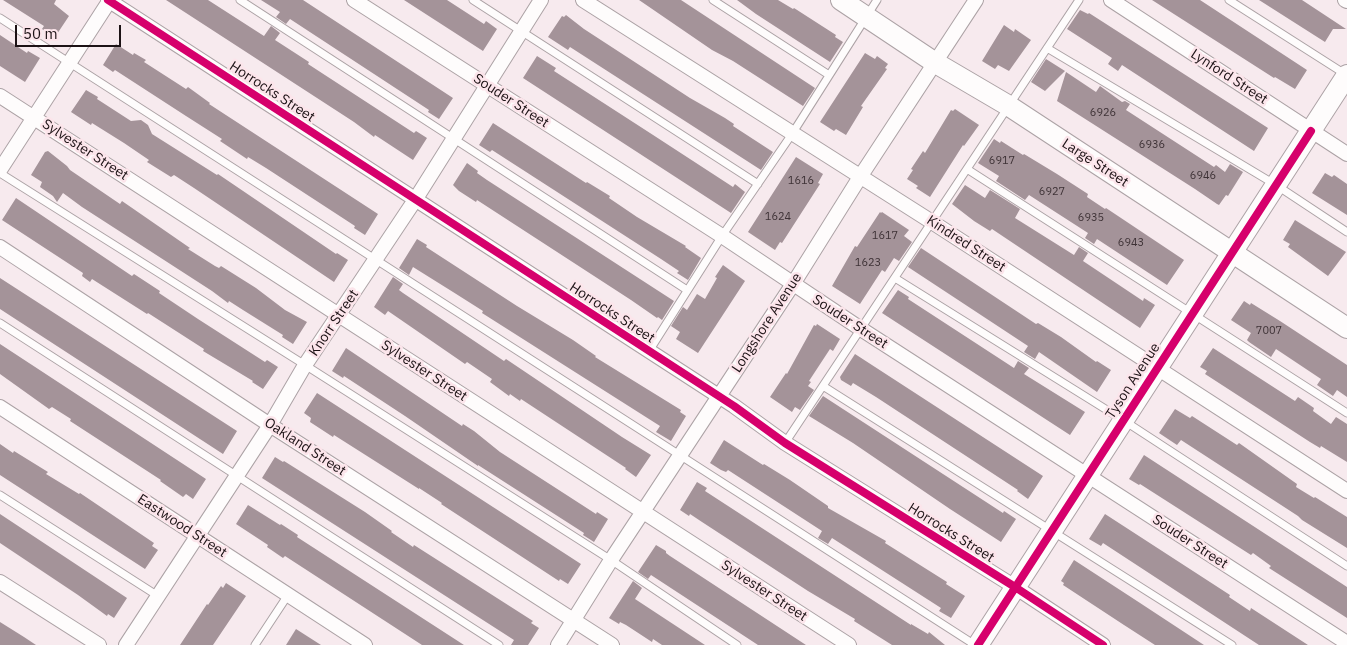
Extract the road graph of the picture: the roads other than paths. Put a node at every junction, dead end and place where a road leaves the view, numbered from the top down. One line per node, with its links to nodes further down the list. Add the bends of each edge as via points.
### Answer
1 (109, 0): 18 (street); 34 (street, Horrocks Street)
2 (240, 0): 27 (lane)
3 (354, 0): 21 (street, Souder Street)
4 (473, 0): 15 (lane)
5 (541, 0): 15 (street, Knorr Street)
6 (583, 0): 26 (street, Kindred Street)
7 (713, 0): 19 (lane)
8 (841, 0): 13 (street, Large Street)
9 (976, 0): 17 (street, Longshore Avenue)
10 (1079, 0): 16 (lane)
11 (1111, 0): 25 (street, Lynford Street)
12 (1229, 0): 20 (lane)
13 (872, 8): 17 (street, Large Street); 19 (lane)
14 (0, 18): 18 (lane)
15 (520, 31): 21 (street, Knorr Street); 32 (lane)
16 (1047, 48): 23 (lane); 33 (lane)
17 (934, 62): 23 (street, Large Street); 31 (street, Longshore Avenue)
18 (69, 63): 24 (street); 40 (lane)
19 (829, 75): 26 (lane)
20 (1347, 75): 25 (street, Tyson Avenue)
21 (488, 86): 27 (street, Knorr Street); 37 (street, Souder Street)
22 (0, 96): 24 (street, Sylvester Street)
23 (1008, 106): 29 (lane); 39 (street, Large Street)
24 (34, 118): 30 (street); 45 (street, Sylvester Street)
25 (1311, 131): 28 (street, Lynford Street); 33 (street, Tyson Avenue)
26 (792, 134): 31 (street, Kindred Street); 32 (lane)
27 (454, 138): 34 (street, Knorr Street); 43 (lane)
28 (1347, 154)
29 (967, 169): 35 (lane); 44 (lane)
30 (0, 171): 50 (lane)
31 (860, 177): 35 (street, Kindred Street); 42 (street, Longshore Avenue)
32 (758, 184): 37 (lane)
33 (1276, 185): 36 (lane); 39 (street, Tyson Avenue)
34 (414, 200): 40 (street, Knorr Street); 49 (street, Horrocks Street)
35 (932, 222): 41 (lane); 51 (street, Kindred Street)
36 (1347, 232)
37 (722, 236): 42 (street, Souder Street); 43 (lane)
38 (0, 247): 57 (street, Oakland Street)
39 (1231, 252): 44 (street, Tyson Avenue); 47 (street, Large Street)
40 (377, 259): 45 (street, Knorr Street); 59 (lane)
41 (895, 278): 48 (lane); 56 (lane)
42 (793, 284): 48 (street, Souder Street); 53 (street, Longshore Avenue)
43 (687, 290): 49 (lane)
44 (1192, 314): 51 (street, Tyson Avenue); 55 (lane)
45 (339, 316): 50 (street, Knorr Street); 64 (street, Sylvester Street)
46 (0, 323): 60 (lane)
47 (1347, 328)
48 (861, 329): 52 (lane); 61 (street, Souder Street)
49 (649, 352): 53 (street, Horrocks Street)
50 (305, 365): 57 (street, Knorr Street); 67 (lane)
51 (1156, 368): 56 (street, Tyson Avenue); 62 (street, Kindred Street)
52 (823, 386): 58 (lane); 65 (lane)
53 (718, 396): 58 (street, Horrocks Street); 59 (street, Longshore Avenue)
54 (0, 407): 66 (street, Eastwood Street)
55 (1347, 413)
56 (1124, 420): 61 (street, Tyson Avenue); 68 (lane)
57 (270, 425): 60 (street, Knorr Street); 73 (street, Oakland Street)
58 (785, 444): 70 (street, Horrocks Street)
59 (681, 455): 64 (street, Longshore Avenue); 84 (lane)
60 (236, 475): 66 (street, Knorr Street); 79 (lane)
61 (1087, 476): 65 (street, Tyson Avenue); 74 (street, Souder Street)
62 (1347, 490)
63 (0, 495): 72 (lane)
64 (643, 512): 67 (street, Longshore Avenue); 83 (street, Sylvester Street)
65 (1052, 530): 70 (street, Tyson Avenue); 86 (lane)
66 (197, 536): 71 (street, Eastwood Street); 72 (street, Knorr Street)
67 (611, 560): 73 (street, Longshore Avenue); 82 (lane)
68 (1347, 566)
69 (0, 582): 76 (street)
70 (1015, 588): 84 (street, Tyson Avenue); 85 (street, Horrocks Street)
71 (288, 595): 75 (street, Eastwood Street); 78 (lane)
72 (158, 596): 77 (street, Knorr Street)
73 (573, 620): 80 (street, Longshore Avenue); 81 (street, Oakland Street)
74 (1347, 643)
75 (361, 644)
76 (99, 645)
77 (126, 645)
78 (255, 645)
79 (499, 645)
80 (558, 645)
81 (612, 645)
82 (737, 645)
83 (849, 645)
84 (976, 645)
85 (1102, 645)
86 (1232, 645)

